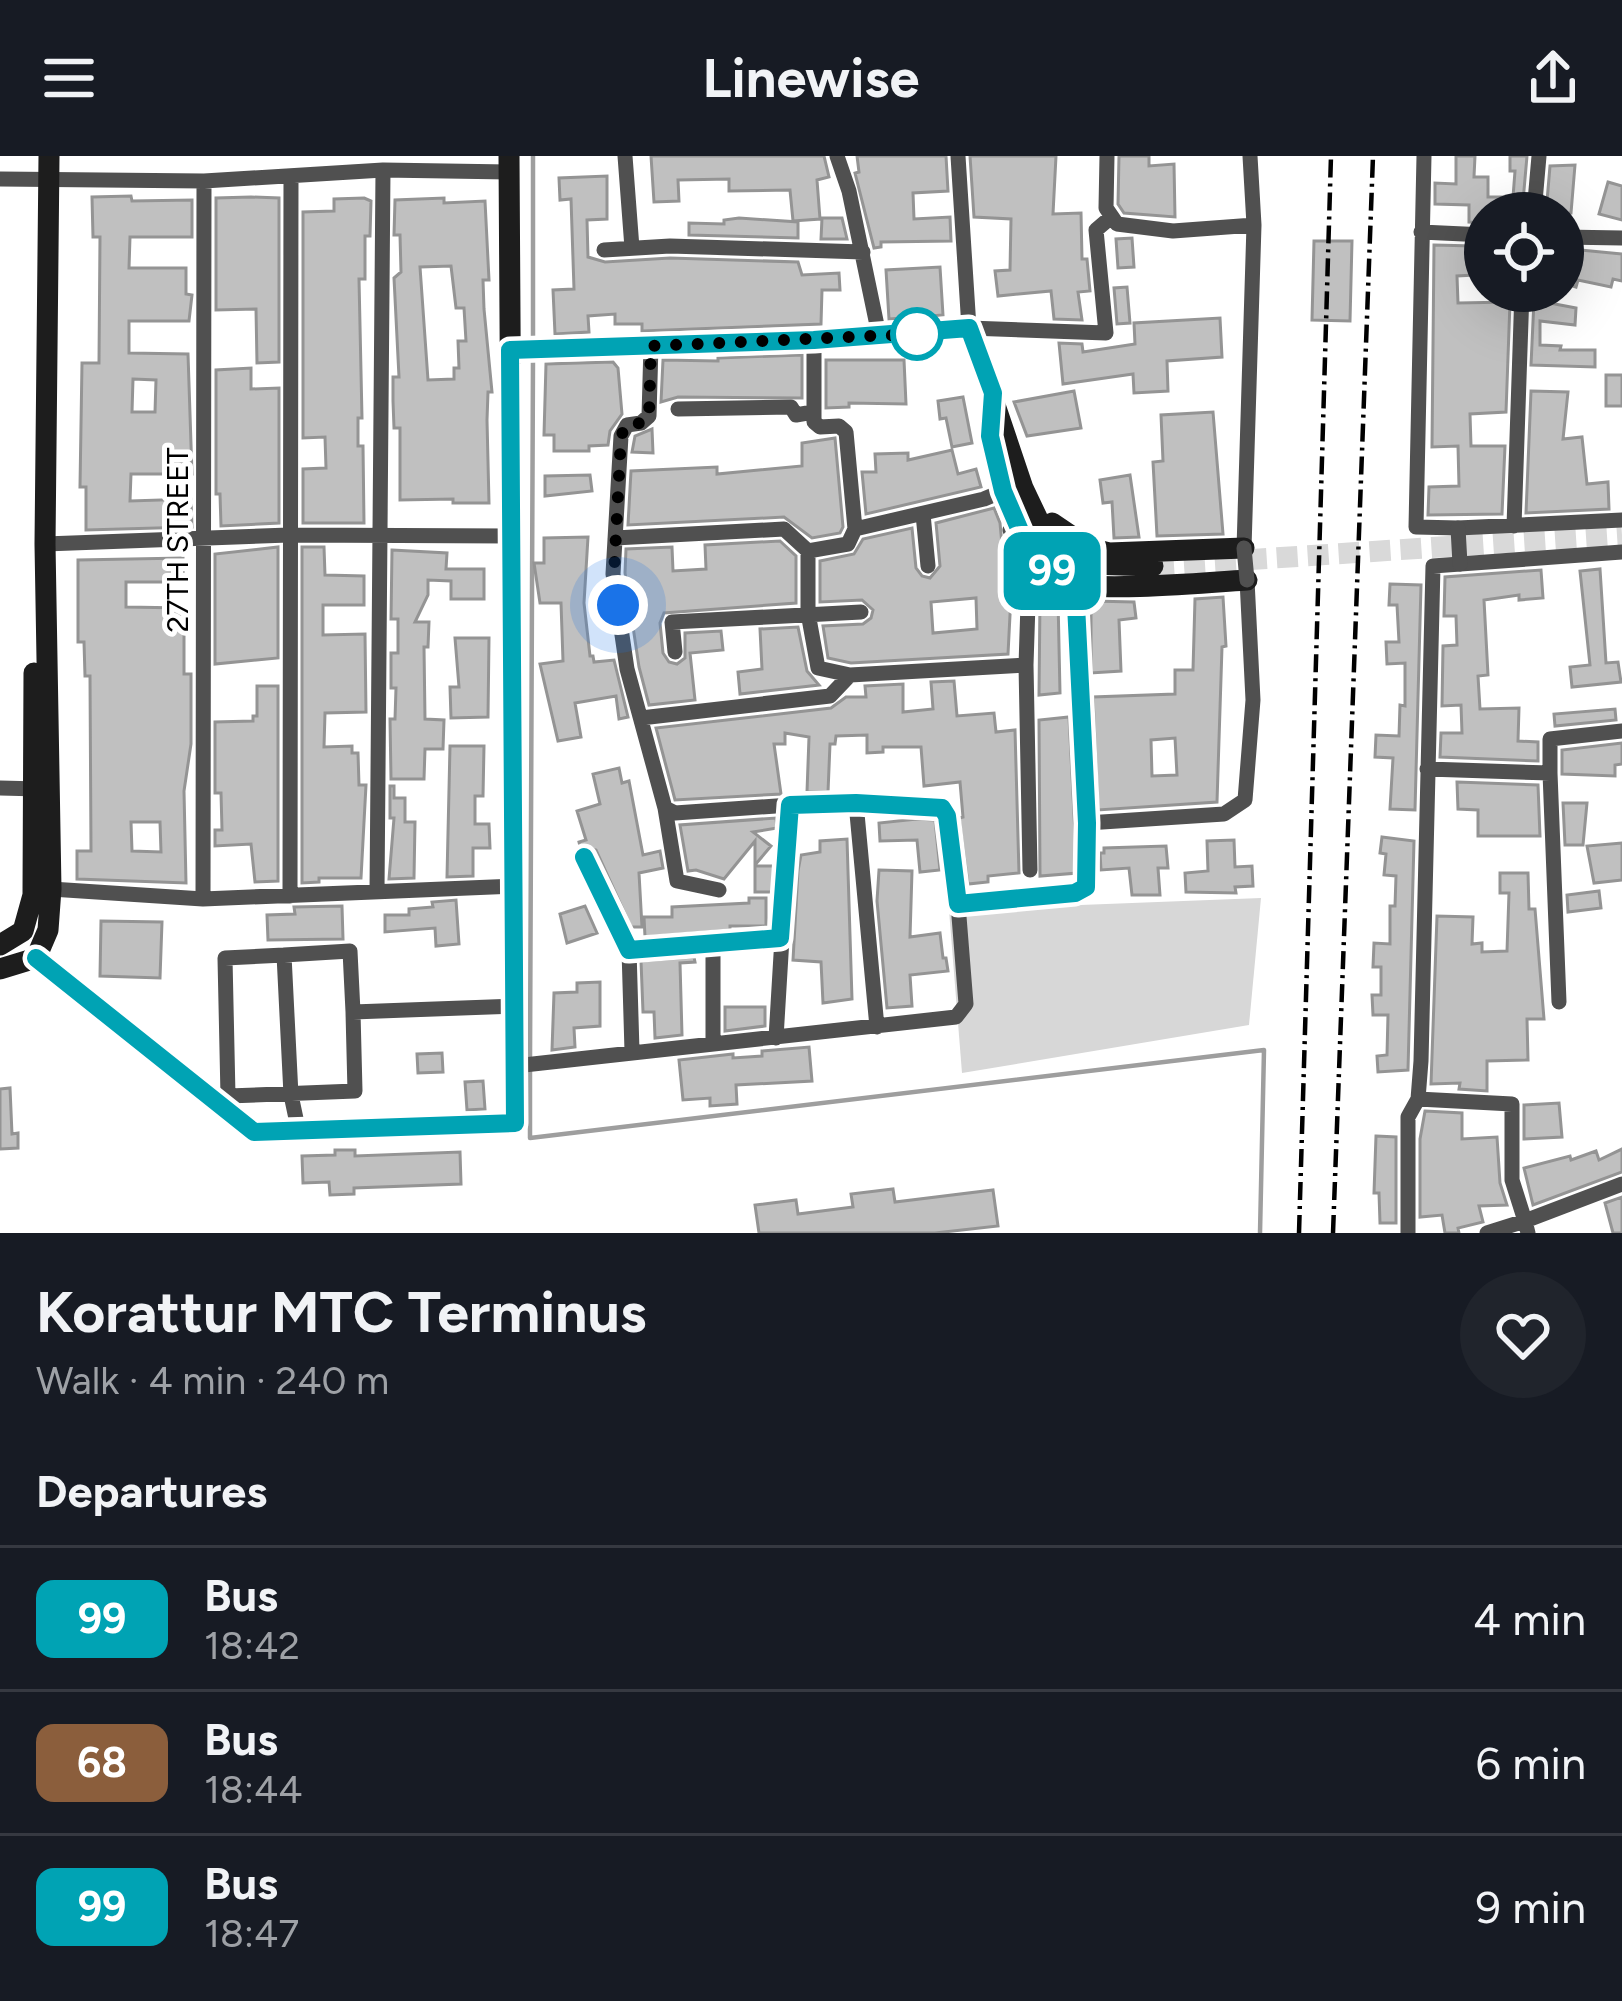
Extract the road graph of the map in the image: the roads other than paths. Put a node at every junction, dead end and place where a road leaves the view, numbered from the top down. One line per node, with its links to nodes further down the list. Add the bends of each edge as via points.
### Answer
1 (38, 156): 11 (street)
2 (625, 156): 22 (street)
3 (838, 156): 24 (street)
4 (958, 156): 26 (street)
5 (1107, 156): 16 (street)
6 (1250, 156): 17 (street)
7 (1424, 156): 18 (street)
8 (1539, 156): 15 (street)
9 (509, 164): 10 (street); 30 (street)
10 (383, 170): 12 (street); 40 (street)
11 (45, 171): 13 (street); 14 (street); 45 (street); 64 (street, via 33,338)
12 (291, 176): 14 (street); 41 (street)
13 (0, 179)
14 (204, 181): 43 (street, 27TH STREET)
15 (1536, 192)
16 (1110, 218): 17 (street, via 1173,231); 26 (street, via 1096,230 1106,332)
17 (1254, 225): 46 (street)
18 (1421, 232): 19 (street); 38 (street, via 1416,527)
19 (1464, 234)
20 (1584, 237): 21 (street)
21 (1622, 238)
22 (632, 248): 23 (street); 24 (street)
23 (604, 250)
24 (862, 252): 27 (street)
25 (1521, 312): 37 (street)
26 (969, 328): 27 (street); 31 (street)
27 (879, 335): 28 (street)
28 (814, 340): 29 (street); 33 (street)
29 (651, 346): 30 (street); 44 (street, via 649,416 626,425 621,436)
30 (519, 349): 42 (street)
31 (993, 393): 34 (street, via 990,436); 46 (street, via 1018,428 1038,499 1072,539 1109,553); 51 (street, via 1023,488 1062,551 1088,564)
32 (678, 409): 33 (street)
33 (813, 412): 39 (street, via 820,427 846,432)
34 (1000, 492): 35 (street); 53 (street, via 1044,566); 57 (street, via 1029,573)
35 (922, 514): 39 (street); 50 (street)
36 (1622, 520): 37 (street)
37 (1514, 526): 38 (street)
38 (1458, 528): 49 (street, bridge)
39 (855, 529): 47 (street, via 848,544)
40 (380, 534): 41 (street); 42 (street); 74 (street)
41 (289, 535): 43 (street); 75 (street)
42 (510, 536): 71 (street)
43 (206, 538): 45 (street); 76 (street, 27TH STREET)
44 (615, 538): 47 (street, via 784,529); 59 (street, via 622,631)
45 (45, 544): 64 (street)
46 (1244, 548): 52 (street, bridge)
47 (808, 551): 55 (street)
48 (1622, 552): 49 (street)
49 (1460, 564): 61 (street, via 1432,566)
50 (928, 566)
51 (1153, 566)
52 (1246, 580): 53 (street); 68 (street, via 1253,700 1246,800 1224,814)
53 (1075, 585): 68 (street)
54 (861, 612): 55 (street)
55 (808, 614): 56 (street, via 672,622); 58 (street, via 818,668)
56 (675, 652)
57 (1026, 665): 58 (street); 70 (street)
58 (850, 676): 59 (street, via 830,696)
59 (641, 718): 67 (street)
60 (1622, 731): 62 (street, via 1550,739)
61 (1427, 769): 62 (street); 94 (street)
62 (1550, 772): 85 (street)
63 (0, 788): 64 (street)
64 (42, 790): 72 (street); 80 (street, via 30,911 19,936)
65 (856, 803): 66 (street); 77 (street, via 942,808); 88 (street)
66 (790, 805): 67 (street); 78 (street)
67 (665, 808): 73 (street, via 677,880)
68 (1087, 823): 77 (street, via 1086,887)
69 (584, 857): 81 (street)
70 (1030, 870)
71 (515, 886): 74 (street); 86 (street)
72 (51, 889): 76 (street); 83 (street)
73 (719, 890)
74 (377, 892): 75 (street)
75 (290, 896): 76 (street)
76 (203, 898)
77 (958, 904): 88 (street, via 965,1004 951,1019)
78 (780, 938): 79 (street); 89 (street)
79 (713, 944): 81 (street); 90 (street)
80 (0, 946)
81 (629, 950): 91 (street)
82 (284, 955): 87 (street, via 350,951); 93 (street); 93 (street, via 225,958 228,1096)
83 (36, 958): 84 (street); 95 (street, via 254,1132)
84 (0, 969)
85 (1559, 1002)
86 (514, 1006): 87 (street); 92 (street)
87 (352, 1012): 93 (street, via 355,1091)
88 (877, 1027): 89 (street)
89 (776, 1038): 90 (street)
90 (713, 1044): 91 (street)
91 (632, 1051): 92 (street)
92 (515, 1066): 95 (street, via 515,1123)
93 (291, 1095): 95 (street)
94 (1418, 1099): 97 (street, via 1511,1104 1512,1180); 98 (street, via 1408,1117)
95 (298, 1128)
96 (1622, 1184): 97 (street)
97 (1526, 1227): 99 (street)
98 (1408, 1233)
99 (1487, 1233)

